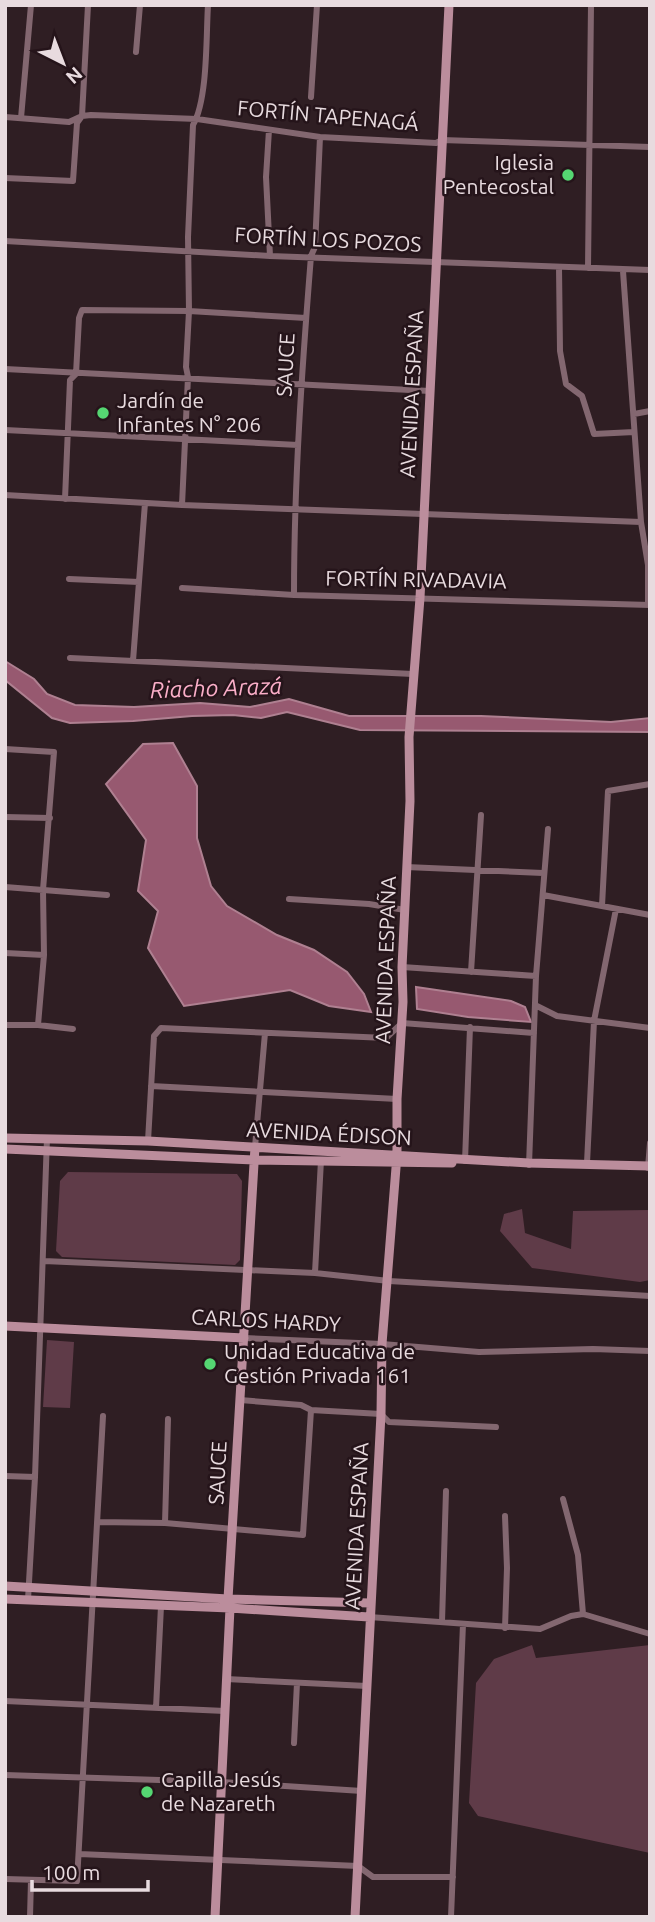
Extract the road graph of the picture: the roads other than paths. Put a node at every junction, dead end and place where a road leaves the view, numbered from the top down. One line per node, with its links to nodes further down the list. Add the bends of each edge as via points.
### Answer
1 (31, 5): 12 (street)
2 (88, 5): 10 (street)
3 (140, 5): 8 (street)
4 (208, 5): 13 (street)
5 (317, 5): 9 (street)
6 (449, 5): 16 (main road, AVENIDA ESPAÑA)
7 (591, 5): 17 (street)
8 (136, 52)
9 (311, 97)
10 (82, 116): 12 (street, FORTÍN TAPENAGÁ, via 69,122); 13 (street, FORTÍN TAPENAGÁ); 19 (street, via 73,181)
11 (5, 117): 12 (street, FORTÍN TAPENAGÁ)
12 (22, 118)
13 (197, 119): 14 (street, FORTÍN TAPENAGÁ); 21 (street, via 193,125)
14 (269, 130): 15 (street, FORTÍN TAPENAGÁ); 22 (street)
15 (320, 137): 16 (street, FORTÍN TAPENAGÁ); 23 (street, SAUCE)
16 (442, 141): 17 (street, FORTÍN TAPENAGÁ); 24 (main road, AVENIDA ESPAÑA)
17 (590, 146): 18 (street, FORTÍN TAPENAGÁ); 26 (street)
18 (650, 147)
19 (5, 178)
20 (5, 241): 21 (street, FORTÍN LOS POZOS)
21 (190, 250): 22 (street, FORTÍN LOS POZOS); 29 (street)
22 (270, 256): 23 (street, FORTÍN LOS POZOS)
23 (311, 256): 24 (street, FORTÍN LOS POZOS); 30 (street, SAUCE)
24 (436, 263): 25 (street, FORTÍN LOS POZOS); 35 (main road, AVENIDA ESPAÑA)
25 (559, 267): 26 (street, FORTÍN LOS POZOS); 39 (street, via 560,351 566,384 582,396 594,434)
26 (588, 268): 28 (street, FORTÍN LOS POZOS)
27 (650, 270): 28 (street, FORTÍN LOS POZOS)
28 (623, 271): 37 (street)
29 (189, 312): 30 (street); 32 (street, via 82,310); 33 (street)
30 (306, 318): 34 (street, SAUCE)
31 (5, 369): 32 (street)
32 (76, 374): 33 (street); 40 (street, via 70,380)
33 (188, 377): 34 (street); 41 (street)
34 (303, 383): 35 (street); 42 (street, SAUCE)
35 (430, 391): 48 (main road, AVENIDA ESPAÑA)
36 (650, 411): 37 (street)
37 (634, 414): 39 (street)
38 (5, 430): 40 (street)
39 (634, 432): 49 (street)
40 (68, 433): 41 (street); 44 (street)
41 (184, 440): 42 (street); 46 (street)
42 (298, 445): 47 (street, SAUCE)
43 (5, 495): 44 (street)
44 (65, 499): 45 (street)
45 (145, 503): 46 (street); 51 (street)
46 (182, 505): 47 (street)
47 (294, 509): 48 (street); 53 (street, SAUCE)
48 (424, 514): 49 (street); 54 (main road, AVENIDA ESPAÑA)
49 (641, 522): 55 (street)
50 (69, 579): 51 (street)
51 (139, 582): 57 (street)
52 (181, 588): 53 (street, FORTÍN RIVADAVIA)
53 (293, 595): 54 (street, FORTÍN RIVADAVIA)
54 (420, 598): 55 (street, FORTÍN RIVADAVIA); 58 (main road, AVENIDA ESPAÑA)
55 (649, 605)
56 (70, 658): 57 (street)
57 (133, 661): 58 (street)
58 (413, 674): 65 (main road, AVENIDA ESPAÑA)
59 (5, 748): 63 (street, via 54,752)
60 (650, 784): 73 (street, via 608,791)
61 (481, 815): 66 (street)
62 (5, 817): 63 (street)
63 (50, 818): 69 (street)
64 (548, 829): 67 (street)
65 (406, 867): 66 (street); 75 (main road, AVENIDA ESPAÑA)
66 (477, 870): 67 (street); 80 (street)
67 (543, 873): 71 (street)
68 (5, 887): 69 (street)
69 (43, 890): 70 (street); 78 (street)
70 (107, 895)
71 (543, 895): 73 (street); 81 (street)
72 (289, 899): 75 (street)
73 (602, 906): 74 (street)
74 (616, 909): 76 (street); 83 (street)
75 (405, 910): 79 (main road, AVENIDA ESPAÑA)
76 (650, 914)
77 (5, 953): 78 (street)
78 (44, 955): 85 (street)
79 (402, 967): 80 (street); 84 (main road, AVENIDA ESPAÑA)
80 (471, 972): 81 (street)
81 (536, 976): 82 (street)
82 (537, 1006): 83 (street, via 557,1016); 91 (street)
83 (594, 1021): 88 (street); 107 (street)
84 (402, 1023): 87 (street); 90 (street, via 386,1038); 94 (main road, AVENIDA ESPAÑA)
85 (38, 1025): 86 (street); 89 (street)
86 (5, 1026)
87 (470, 1027): 91 (street); 105 (street)
88 (650, 1028)
89 (73, 1029)
90 (265, 1032): 92 (street, via 162,1028 154,1036); 93 (street, SAUCE)
91 (534, 1032): 108 (street)
92 (151, 1086): 93 (street); 97 (street)
93 (261, 1091): 94 (street); 99 (street, SAUCE)
94 (397, 1100): 103 (main road, AVENIDA ESPAÑA)
95 (5, 1138): 96 (main road, AVENIDA ÉDISON)
96 (47, 1138): 97 (main road, AVENIDA ÉDISON); 101 (street)
97 (148, 1141): 99 (main road, AVENIDA ÉDISON)
98 (650, 1143): 109 (street)
99 (255, 1147): 102 (main road, AVENIDA ÉDISON); 104 (main road, SAUCE)
100 (5, 1149): 101 (main road, AVENIDA ÉDISON)
101 (46, 1149): 104 (main road, AVENIDA ÉDISON); 110 (street)
102 (321, 1151): 103 (main road, AVENIDA ÉDISON); 106 (street)
103 (396, 1159): 105 (main road, AVENIDA ÉDISON); 106 (main road, AVENIDA ÉDISON); 113 (main road, AVENIDA ESPAÑA)
104 (254, 1160): 106 (main road, AVENIDA ÉDISON); 111 (main road, SAUCE)
105 (465, 1161): 108 (main road, AVENIDA ÉDISON)
106 (321, 1162): 112 (street)
107 (587, 1163): 108 (main road, AVENIDA ÉDISON); 109 (main road, AVENIDA ÉDISON)
108 (529, 1165): 109 (main road, AVENIDA ÉDISON)
109 (649, 1168)
110 (44, 1261): 111 (street); 116 (street)
111 (248, 1270): 112 (street); 117 (main road, SAUCE)
112 (315, 1273): 113 (street)
113 (388, 1281): 114 (street); 118 (main road, AVENIDA ESPAÑA)
114 (650, 1296)
115 (5, 1326): 116 (main road, CARLOS HARDY)
116 (40, 1328): 117 (main road, CARLOS HARDY); 127 (street)
117 (244, 1338): 118 (street, CARLOS HARDY); 120 (main road, SAUCE)
118 (382, 1345): 119 (street, CARLOS HARDY, via 479,1352); 122 (main road, AVENIDA ESPAÑA)
119 (650, 1351)
120 (240, 1401): 121 (street, via 301,1405); 133 (main road, SAUCE)
121 (311, 1410): 122 (street); 133 (street, via 303,1535)
122 (381, 1414): 125 (street, via 389,1422); 140 (main road, AVENIDA ESPAÑA)
123 (103, 1416): 131 (street)
124 (168, 1419): 132 (street)
125 (496, 1427)
126 (5, 1476): 127 (street)
127 (35, 1477): 135 (street)
128 (446, 1491): 145 (street)
129 (563, 1499): 143 (street, via 578,1555)
130 (505, 1516): 147 (street)
131 (98, 1522): 132 (street); 136 (street)
132 (165, 1524): 133 (street)
133 (232, 1529): 141 (main road, SAUCE)
134 (5, 1586): 135 (main road)
135 (29, 1587): 136 (main road); 138 (street)
136 (93, 1591): 139 (street); 141 (main road)
137 (5, 1599): 138 (main road)
138 (28, 1600): 139 (main road)
139 (93, 1603): 142 (main road); 153 (street)
140 (370, 1603): 141 (main road); 144 (main road, AVENIDA ESPAÑA)
141 (229, 1604): 142 (main road); 144 (main road); 149 (main road, SAUCE)
142 (161, 1606): 154 (street)
143 (583, 1614): 147 (street, via 540,1629); 148 (street)
144 (369, 1618): 145 (street); 151 (main road, AVENIDA ESPAÑA)
145 (442, 1622): 146 (street)
146 (463, 1624): 147 (street); 164 (street)
147 (505, 1628)
148 (650, 1634)
149 (226, 1679): 150 (street); 155 (main road, SAUCE)
150 (297, 1683): 151 (street); 156 (street)
151 (367, 1686): 160 (main road, AVENIDA ESPAÑA)
152 (5, 1701): 153 (street)
153 (87, 1705): 154 (street); 158 (street)
154 (156, 1708): 155 (street)
155 (225, 1711): 159 (main road, SAUCE)
156 (294, 1743)
157 (5, 1774): 158 (street)
158 (82, 1778): 159 (street); 161 (street)
159 (221, 1782): 160 (street); 162 (main road, SAUCE)
160 (362, 1791): 163 (main road, AVENIDA ESPAÑA)
161 (79, 1854): 162 (street); 166 (street, via 77,1881)
162 (218, 1859): 163 (street); 168 (main road, SAUCE)
163 (358, 1866): 164 (street, via 373,1877); 169 (main road, AVENIDA ESPAÑA)
164 (453, 1877): 170 (street)
165 (5, 1879): 166 (street)
166 (32, 1880): 167 (street)
167 (30, 1917)
168 (215, 1917)
169 (355, 1917)
170 (451, 1917)

